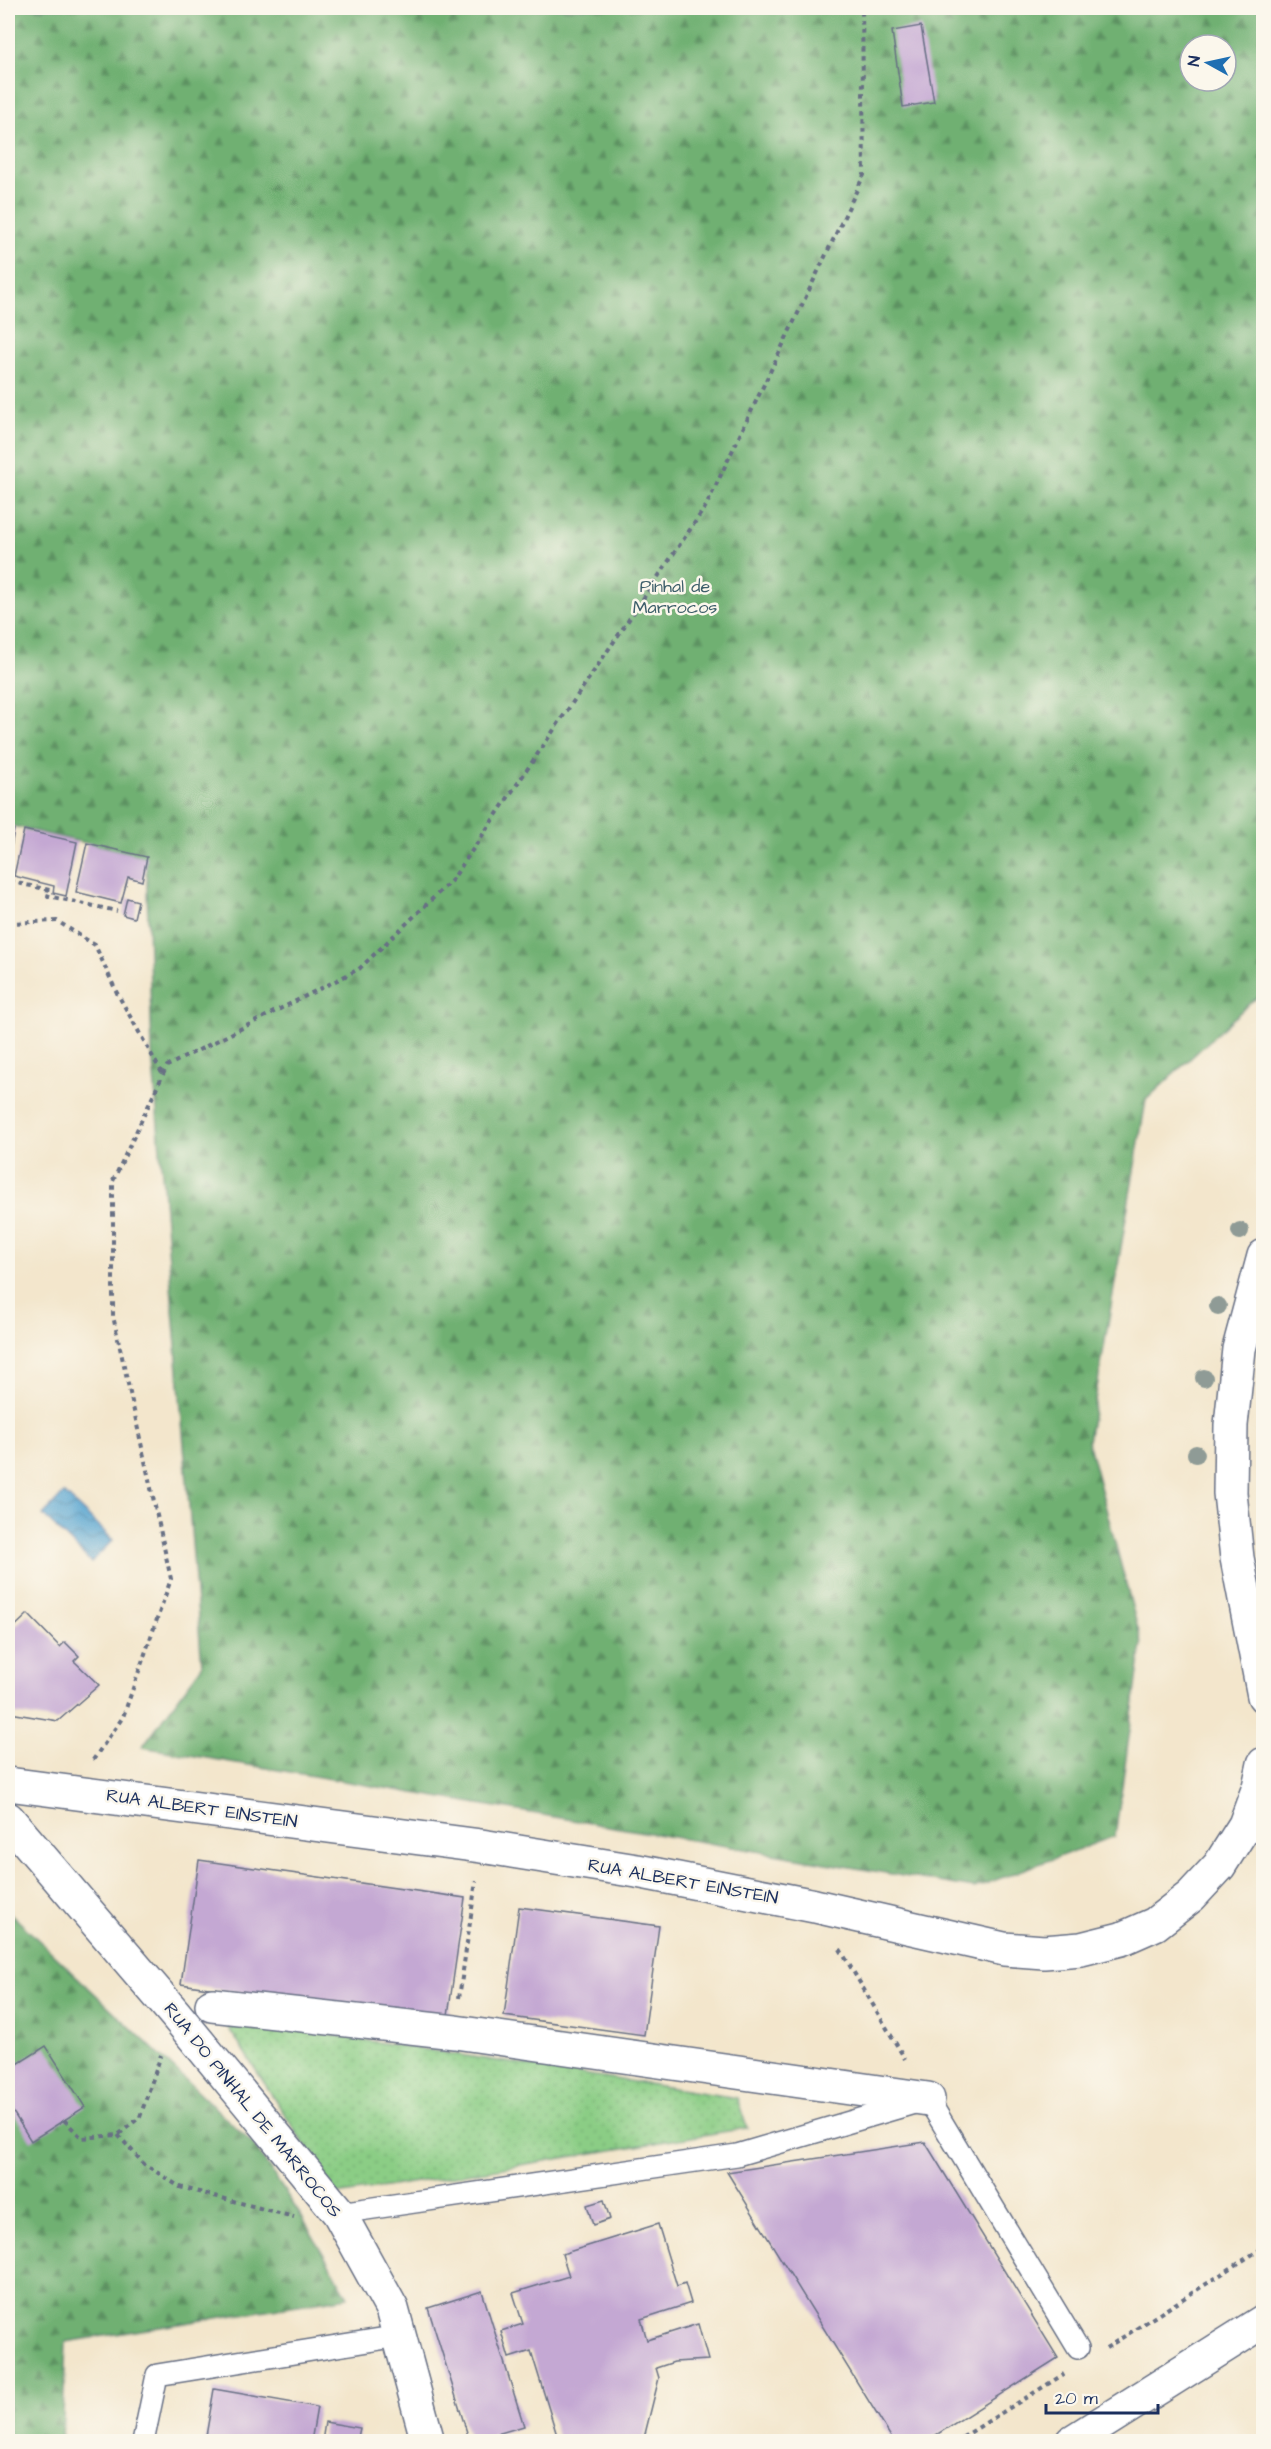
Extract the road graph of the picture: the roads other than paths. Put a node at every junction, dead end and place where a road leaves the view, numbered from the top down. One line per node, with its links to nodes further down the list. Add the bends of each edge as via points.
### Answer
1 (1263, 1256): 2 (street, via 1239,1349 1231,1425 1230,1493 1237,1558)
2 (1263, 1696)
3 (1263, 1764): 4 (street, RUA ALBERT EINSTEIN, via 1245,1825 1219,1866 1191,1896 1155,1924 1121,1939 1081,1949 1044,1952 1004,1949 637,1871 481,1846)
4 (8, 1784)
5 (8, 1819): 8 (street, RUA DO PINHAL DE MARROCOS)
6 (212, 2005): 7 (street, via 455,2032)
7 (928, 2099): 8 (lane, via 737,2155); 11 (lane)
8 (339, 2213): 10 (street, RUA DO PINHAL DE MARROCOS, via 392,2309)
9 (1263, 2321): 14 (street)
10 (399, 2336): 12 (lane, via 157,2375); 13 (street, RUA DO PINHAL DE MARROCOS)
11 (1078, 2348)
12 (143, 2442)
13 (428, 2442)
14 (1071, 2442)

